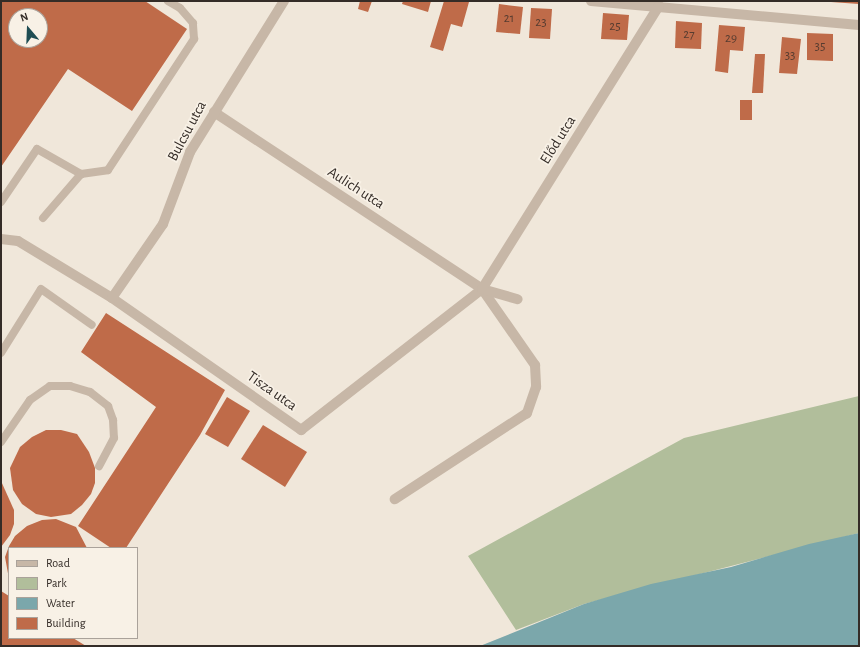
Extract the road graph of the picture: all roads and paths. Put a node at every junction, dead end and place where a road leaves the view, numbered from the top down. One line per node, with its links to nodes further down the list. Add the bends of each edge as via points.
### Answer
1 (168, 1): 7 (lane, via 180,8 193,23 194,39 108,170)
2 (284, 1): 6 (street, Bulcsu utca)
3 (592, 1): 4 (street)
4 (658, 6): 5 (street); 11 (street, Előd utca)
5 (859, 25)
6 (214, 112): 11 (street, Aulich utca); 12 (street, Bulcsu utca, via 190,152 162,224)
7 (82, 174): 8 (lane, via 37,150); 9 (lane)
8 (1, 202)
9 (43, 218)
10 (1, 238): 12 (street, Tisza utca, via 18,241)
11 (482, 289): 12 (street, Tisza utca, via 301,430); 13 (street); 18 (street, via 535,366 536,387 527,413)
12 (112, 298)
13 (518, 299)
14 (92, 325): 15 (lane, via 41,289)
15 (1, 353)
16 (1, 442): 17 (lane, via 30,400 50,386 70,386 90,392 108,406 113,420 114,438)
17 (98, 466)
18 (395, 499)

